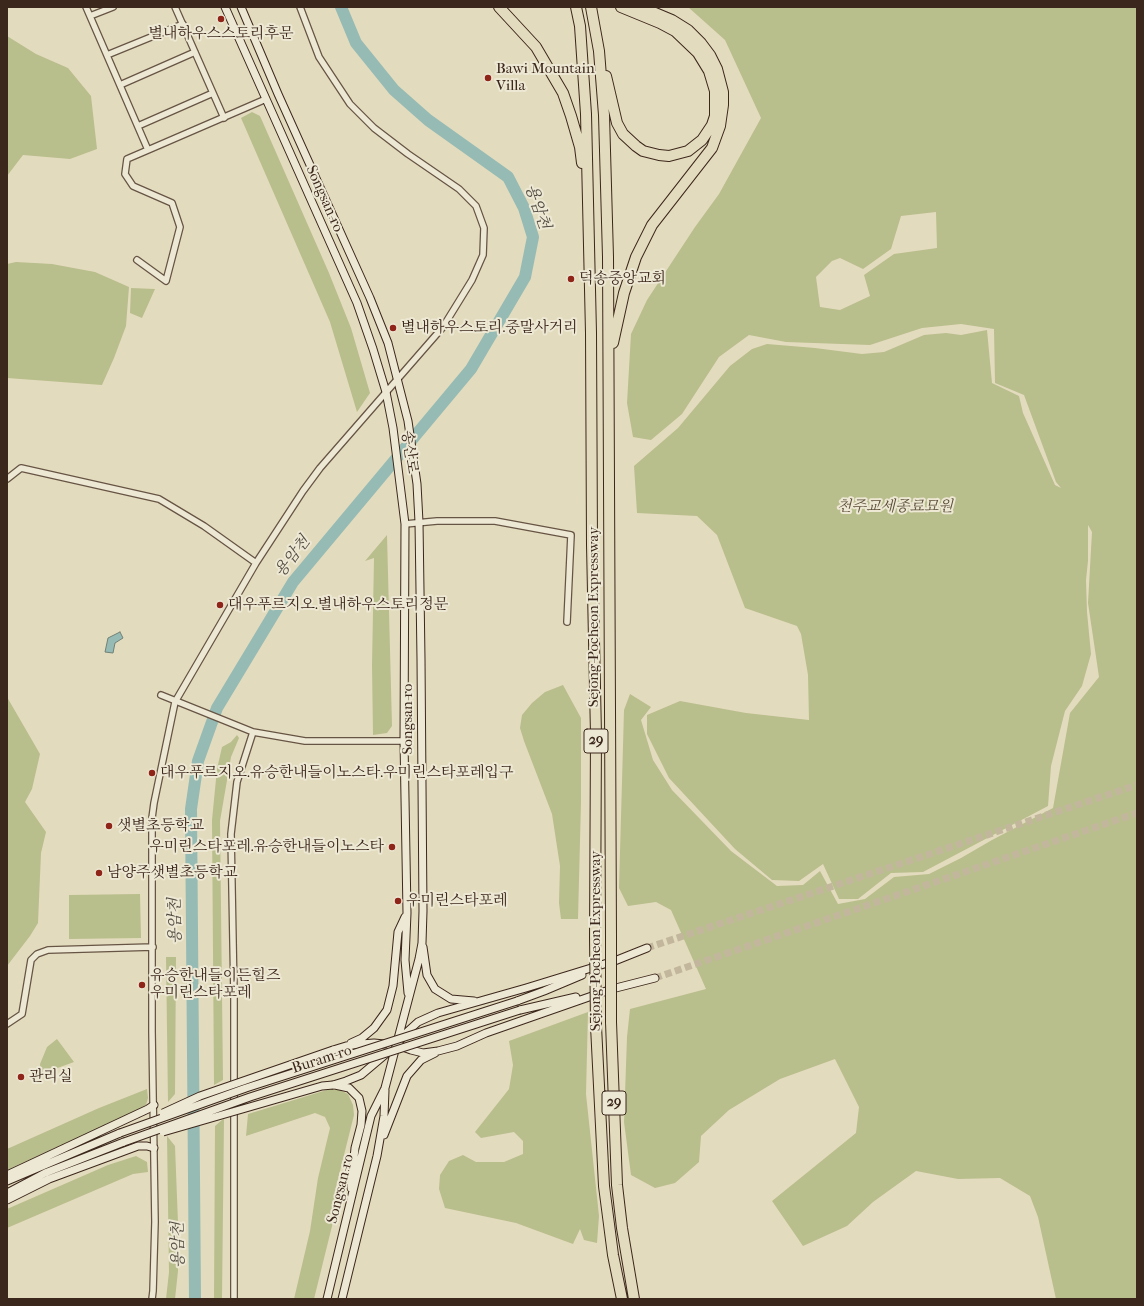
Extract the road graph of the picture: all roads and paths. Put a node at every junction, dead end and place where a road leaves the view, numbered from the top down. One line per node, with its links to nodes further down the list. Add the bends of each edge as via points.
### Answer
1 (86, 7): 12 (street)
2 (113, 7): 12 (street)
3 (175, 7): 13 (street)
4 (225, 7): 19 (street, Songsan-ro)
5 (241, 7): 26 (street, Songsan-ro, via 370,298 388,343)
6 (300, 7): 26 (street, via 319,57 350,104 374,128 459,189 476,206 484,228 483,255 472,280 442,327)
7 (499, 7): 23 (highway, via 536,47 563,93 580,147)
8 (576, 7): 23 (highway, Sejong-Pocheon Expressway / 29, via 580,26 586,114)
9 (591, 7): 14 (highway, Sejong-Pocheon Expressway / 29)
10 (621, 7): 14 (highway, via 675,31 692,46 704,62 713,82 716,104 712,125 702,140 688,151 669,156 652,154 636,146 623,134 617,123)
11 (641, 7): 25 (highway, via 672,20 688,30 701,43 717,69 723,92 723,105 720,126 712,148 652,225 636,257 624,293)
12 (90, 16): 16 (street)
13 (183, 24): 15 (street); 16 (street)
14 (599, 51): 25 (highway, Sejong-Pocheon Expressway / 29, via 604,115)
15 (195, 52): 17 (street); 18 (street)
16 (107, 55): 17 (street)
17 (120, 86): 21 (street)
18 (213, 93): 20 (street); 21 (street)
19 (266, 99): 20 (street); 27 (street, Songsan-ro, via 357,303)
20 (224, 118): 22 (street)
21 (138, 126): 22 (street)
22 (148, 150): 24 (street, via 127,159 125,174 133,186 172,203 180,227 166,281)
23 (588, 210): 70 (highway, Sejong-Pocheon Expressway / 29, bridge, via 596,735 596,1026 604,1186)
24 (137, 260)
25 (609, 360): 71 (highway, Sejong-Pocheon Expressway / 29, bridge, via 610,1022 617,1184)
26 (397, 379): 27 (street); 28 (street, Songsan-ro)
27 (386, 392): 29 (street, Songsan-ro); 35 (street, via 303,491)
28 (400, 392): 31 (street, 송산로, via 408,421)
29 (388, 405): 32 (street, 송산로)
30 (7, 479): 35 (street, via 21,468 160,499)
31 (417, 484): 33 (street, Songsan-ro)
32 (403, 502): 34 (street, Songsan-ro)
33 (419, 522): 34 (street); 36 (street, via 495,521 571,535); 42 (street, Songsan-ro)
34 (405, 524): 40 (street, Songsan-ro)
35 (256, 563): 38 (street)
36 (567, 622)
37 (161, 695): 38 (street)
38 (175, 702): 39 (street); 43 (street, via 152,818)
39 (254, 732): 40 (street, via 305,741); 67 (street, via 237,782 231,834)
40 (404, 741): 41 (street, Songsan-ro)
41 (407, 913): 48 (street, Songsan-ro, via 405,960); 52 (street, via 398,932 393,986 387,1010 374,1028)
42 (422, 943): 48 (street, Songsan-ro); 49 (street, via 427,975 435,989 452,999)
43 (152, 947): 50 (street, via 48,950 37,954 31,960 22,1014); 56 (street)
44 (647, 948): 45 (street, Buram-ro)
45 (614, 961): 49 (street); 57 (street, Buram-ro, bridge, via 544,991 254,1086)
46 (655, 978): 47 (street, Buram-ro)
47 (609, 990): 53 (street); 58 (street, Buram-ro, bridge, via 520,1010 250,1097)
48 (408, 1000): 51 (street, Songsan-ro)
49 (482, 1001): 51 (street, via 438,1013 418,1022)
50 (7, 1024)
51 (396, 1044): 52 (street); 53 (street, via 423,1053); 54 (street, via 361,1075); 55 (street, Songsan-ro)
52 (346, 1046): 57 (street, bridge, via 200,1096)
53 (438, 1051): 60 (street, via 421,1060 407,1076)
54 (333, 1085): 58 (street, bridge); 65 (street, via 349,1088 359,1098 362,1111)
55 (385, 1088): 60 (street, Songsan-ro, via 384,1116); 65 (street, Songsan-ro, via 371,1116)
56 (154, 1105): 59 (street); 61 (street)
57 (120, 1133): 62 (street, Buram-ro)
58 (124, 1142): 63 (street, Buram-ro, via 45,1174)
59 (154, 1148): 64 (street, via 138,1146 49,1179); 66 (street)
60 (378, 1150): 69 (street, Songsan-ro)
61 (7, 1175)
62 (7, 1181)
63 (7, 1193)
64 (7, 1200)
65 (347, 1216): 68 (street, Songsan-ro)
66 (152, 1299)
67 (234, 1299)
68 (327, 1299)
69 (342, 1299)
70 (622, 1299)
71 (634, 1299)

